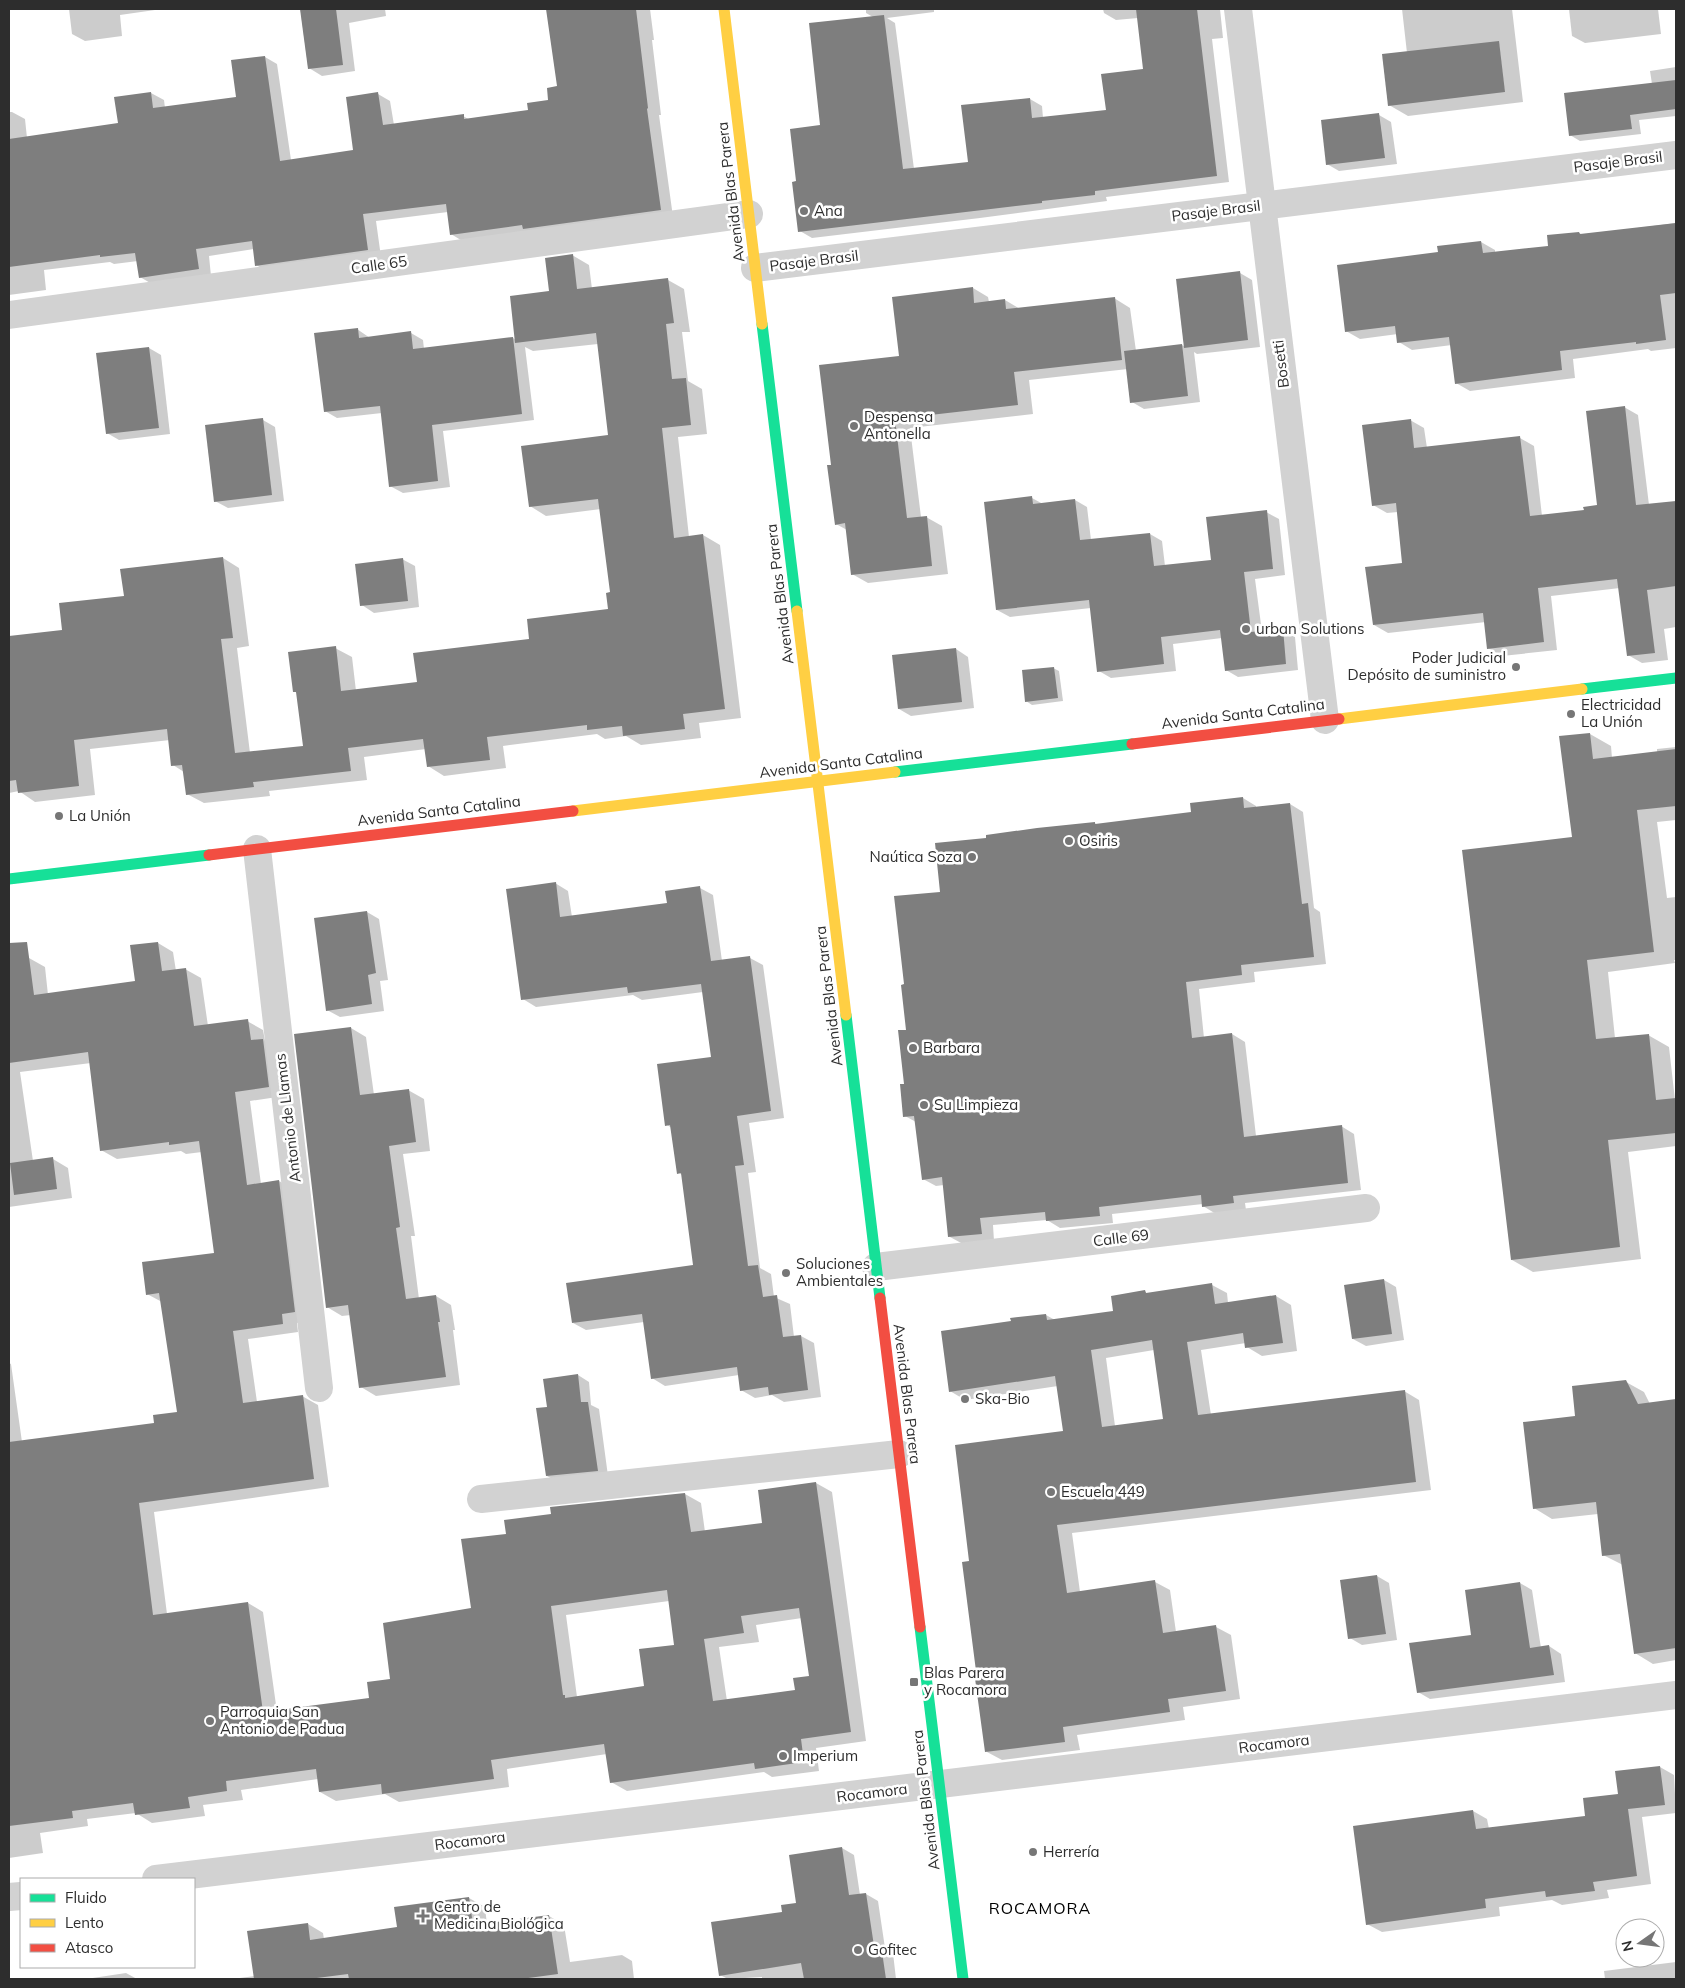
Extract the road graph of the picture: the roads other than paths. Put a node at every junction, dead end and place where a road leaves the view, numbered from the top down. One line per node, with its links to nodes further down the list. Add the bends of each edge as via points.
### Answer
1 (724, 9): 5 (main road, Avenida Blas Parera)
2 (1238, 9): 4 (street, Bosetti)
3 (1676, 154): 4 (street, Pasaje Brasil)
4 (1262, 205): 6 (street, Pasaje Brasil); 9 (street, Bosetti)
5 (749, 214): 6 (main road, Avenida Blas Parera); 7 (street, Calle 65)
6 (755, 268): 10 (main road, Avenida Blas Parera)
7 (9, 315)
8 (1676, 678): 9 (main road, Avenida Santa Catalina)
9 (1325, 720): 10 (main road, Avenida Santa Catalina)
10 (818, 781): 11 (main road, Avenida Santa Catalina); 14 (main road, Avenida Blas Parera)
11 (257, 849): 12 (main road, Avenida Santa Catalina); 15 (street, Antonio de Llamas)
12 (9, 879)
13 (1366, 1208): 14 (street, Calle 69)
14 (876, 1268): 16 (main road, Avenida Blas Parera)
15 (319, 1388)
16 (899, 1454): 17 (street); 19 (main road, Avenida Blas Parera)
17 (481, 1499)
18 (1676, 1695): 19 (street, Rocamora)
19 (939, 1784): 20 (street, Rocamora); 21 (main road, Avenida Blas Parera)
20 (164, 1878)
21 (963, 1979)

